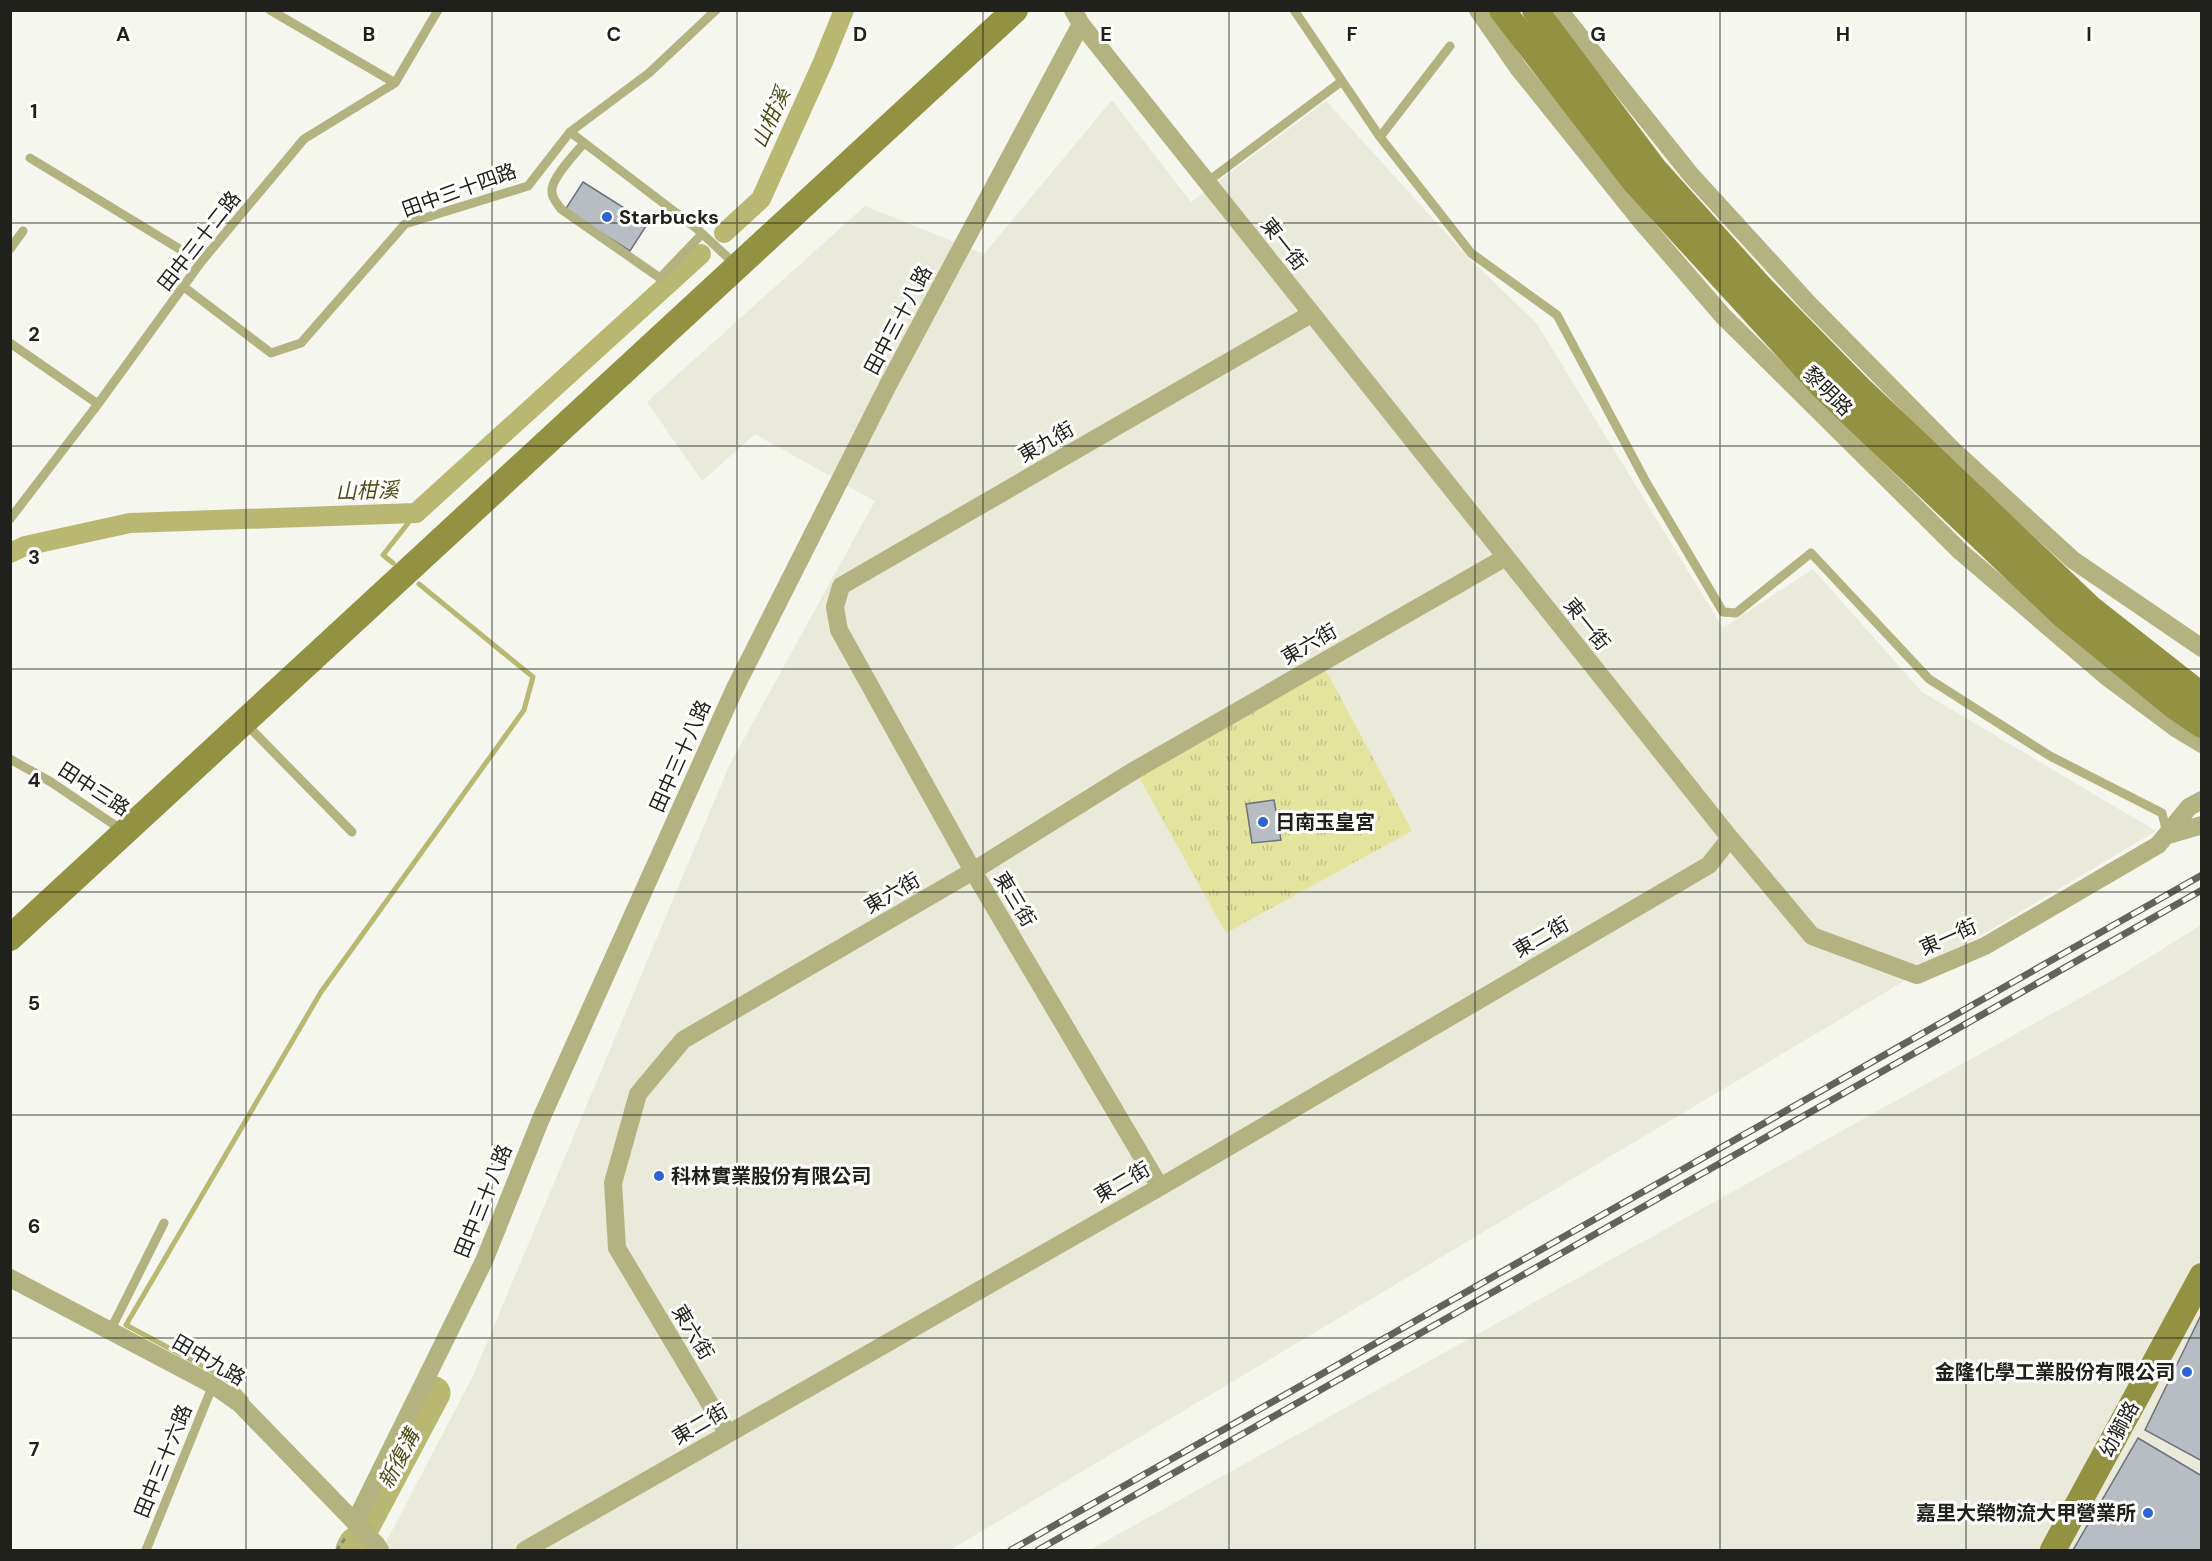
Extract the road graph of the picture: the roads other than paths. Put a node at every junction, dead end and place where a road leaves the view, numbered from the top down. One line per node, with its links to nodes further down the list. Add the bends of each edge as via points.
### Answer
1 (270, 10): 14 (lane)
2 (438, 10): 14 (lane, 田中三十二路)
3 (716, 10): 15 (lane, 田中三十四路, via 649,73)
4 (1015, 10): 24 (street)
5 (1294, 10): 13 (lane)
6 (1535, 10): 29 (street, 黎明路, via 1655,170 1762,289)
7 (1546, 10): 11 (street)
8 (1559, 10): 11 (street)
9 (1488, 13): 30 (street, 黎明路, via 1526,42 1635,182 1784,345); 30 (street, via 1519,69 1641,221 1723,316)
10 (1077, 17): 19 (street, 東一街); 56 (street, 田中三十八路, via 735,688 540,1121 484,1261)
11 (1584, 42): 26 (street, via 1690,176)
12 (1450, 46): 16 (lane)
13 (1342, 81): 16 (lane); 19 (lane)
14 (395, 83): 23 (lane, 田中三十二路, via 304,139)
15 (570, 132): 17 (lane); 25 (lane, 田中三十四路, via 528,186 405,224 301,342 271,353)
16 (1380, 137): 45 (lane, via 1471,253 1557,315 1646,482 1723,612 1736,613 1811,553 1929,679 2050,756 2162,813)
17 (584, 143): 21 (lane); 21 (lane, via 553,182 551,191 561,209 660,278)
18 (30, 158): 23 (lane)
19 (1207, 182): 27 (street, 東一街)
20 (23, 231): 22 (lane)
21 (702, 234): 24 (lane)
22 (10, 249)
23 (201, 262): 25 (lane, 田中三十二路)
24 (737, 267): 37 (street)
25 (184, 287): 31 (lane, 田中三十二路)
26 (1808, 303): 29 (street); 35 (street, via 1955,452 2073,560)
27 (1311, 314): 33 (street, 東一街); 34 (street, 東九街, via 841,586 835,607)
28 (10, 343): 31 (lane)
29 (1862, 391): 36 (street, 黎明路, via 2090,608)
30 (1817, 395): 38 (street, 黎明路, via 2064,616); 39 (street, via 1867,461 1961,552 2108,677)
31 (98, 404): 32 (lane, 田中三十二路)
32 (10, 519)
33 (1506, 557): 46 (street, 東一街); 47 (street, 東六街, via 1135,770)
34 (839, 630): 47 (street, 東三街)
35 (2202, 648)
36 (2202, 696)
37 (244, 723): 43 (street); 44 (lane)
38 (2202, 725)
39 (2202, 744)
40 (10, 759): 43 (lane, 田中三路)
41 (2202, 800): 45 (street, via 2189,807)
42 (2202, 825): 45 (street)
43 (126, 832): 48 (street)
44 (352, 832)
45 (2168, 835): 46 (street, 東一街, via 2158,845 1985,946 1917,975 1812,936)
46 (1730, 838): 49 (street, 東二街, via 1709,866)
47 (973, 871): 49 (street, 東三街); 55 (street, 東六街, via 683,1040 638,1094 613,1183 617,1248)
48 (10, 938)
49 (1160, 1187): 55 (street, 東二街)
50 (164, 1223): 53 (lane)
51 (2202, 1276): 60 (street, 幼獅路)
52 (10, 1278): 53 (street, 田中九路)
53 (110, 1331): 54 (street, 田中九路)
54 (213, 1385): 56 (street, 田中九路, via 240,1404); 57 (lane, 田中三十六路)
55 (728, 1434): 59 (street, 東二街)
56 (355, 1522): 58 (street, 田中九路)
57 (146, 1551)
58 (380, 1551)
59 (525, 1551)
60 (2053, 1551)

